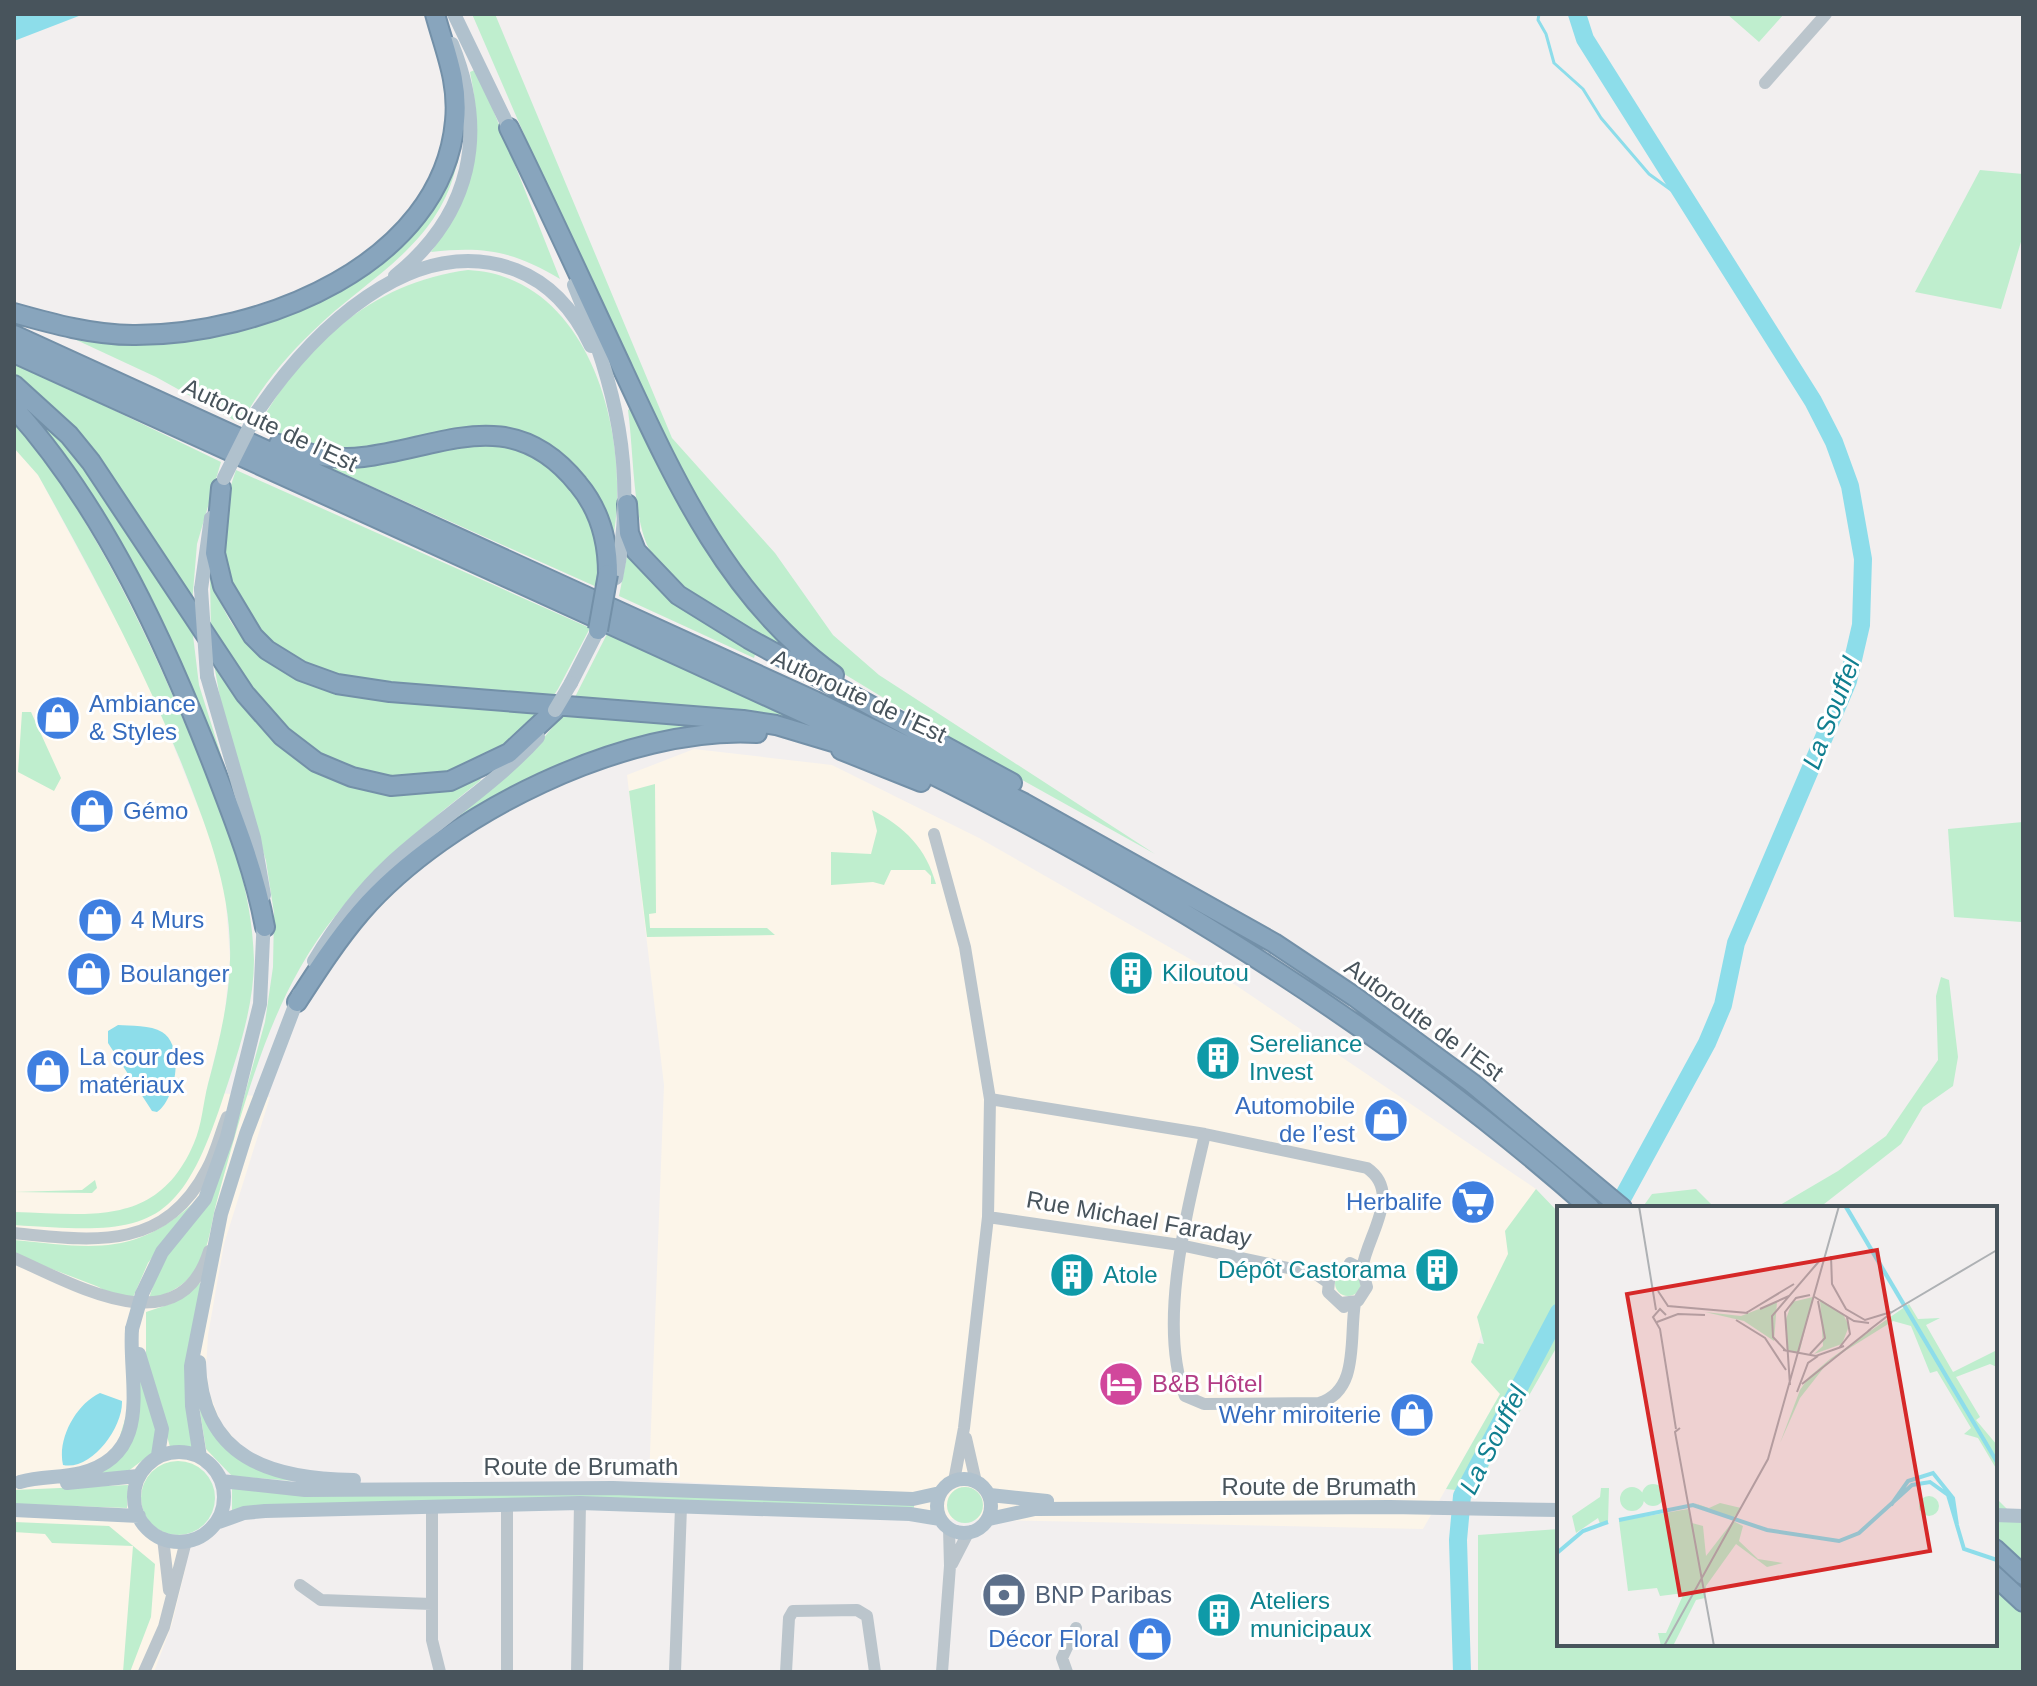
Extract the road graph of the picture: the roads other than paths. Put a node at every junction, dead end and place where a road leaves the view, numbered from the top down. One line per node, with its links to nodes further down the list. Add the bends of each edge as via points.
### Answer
1 (437, 14): 6 (main road, via 470,106 470,154 457,198 438,230); 7 (highway, via 456,88 449,155 425,203 404,229 354,270 275,312 169,334 103,333)
2 (454, 14): 5 (main road)
3 (1826, 14): 4 (street)
4 (1765, 83)
5 (509, 128): 12 (main road, via 601,352); 20 (highway, via 657,444 718,550 762,611 803,651)
6 (372, 295): 12 (main road, via 404,277 454,262 502,265 537,280 577,320 598,363); 14 (main road, bridge, via 311,344 257,412)
7 (14, 313)
8 (14, 335): 13 (highway, Autoroute de l’Est)
9 (14, 353): 23 (highway, Autoroute de l’Est, via 809,716)
10 (14, 385): 19 (highway, via 91,462 255,706 316,762 370,783 429,785 493,764)
11 (14, 408): 24 (highway, via 72,483 161,646 253,870)
12 (618, 426): 15 (main road)
13 (253, 443): 16 (highway, via 340,458 467,435 530,446 569,472 595,508); 25 (highway, Autoroute de l’Est, via 970,776)
14 (222, 483): 21 (highway, via 215,553 231,603 267,650 310,675 390,692 776,725 856,749); 24 (main road, bridge, via 208,533 201,589 207,676 261,868)
15 (627, 504): 16 (main road); 20 (highway, via 636,551 678,595)
16 (612, 576): 17 (highway, bridge)
17 (598, 630): 18 (main road, bridge)
18 (555, 710): 19 (highway)
19 (536, 732): 26 (main road, via 515,761 388,866 354,903 315,960)
20 (919, 733): 25 (highway, via 1044,801)
21 (928, 784): 23 (highway); 26 (highway, via 855,755 768,733 702,733 617,753 539,785 422,856 362,911)
22 (934, 834): 28 (street, via 965,947)
23 (1072, 850): 30 (highway, Autoroute de l’Est, via 1246,951 1335,1011 1460,1102)
24 (265, 927): 27 (main road, via 260,1004)
25 (1274, 943): 31 (highway, Autoroute de l’Est, via 1472,1083)
26 (297, 1002): 32 (main road)
27 (235, 1096): 34 (street, via 208,1167 191,1194 158,1223 106,1240); 43 (main road, bridge, via 205,1199 162,1252 143,1291)
28 (990, 1099): 29 (street); 33 (street)
29 (1205, 1134): 35 (street); 36 (street, via 1367,1168 1378,1176 1385,1196)
30 (1585, 1204)
31 (1620, 1206)
32 (221, 1214): 37 (street, via 197,1275 177,1293 147,1304 111,1300); 40 (main road)
33 (988, 1217): 35 (street, Rue Michael Faraday); 44 (street)
34 (14, 1233)
35 (1180, 1245): 41 (street, Rue Michael Faraday); 42 (street, via 1180,1384 1193,1403 1331,1400 1347,1382 1352,1319)
36 (1365, 1253): 38 (street); 39 (street)
37 (14, 1258)
38 (1350, 1263): 39 (street); 41 (street)
39 (1362, 1269): 42 (street, via 1367,1287)
40 (211, 1270): 46 (main road, via 191,1366); 52 (main road, via 199,1355 201,1379 211,1416 232,1448 266,1469 287,1474 461,1482)
41 (1324, 1275): 42 (street, via 1331,1298)
42 (1348, 1303)
43 (134, 1329): 45 (main road, via 163,1435); 50 (main road, via 135,1413 118,1450 79,1474)
44 (964, 1428): 49 (street); 51 (street)
45 (158, 1455): 46 (main road); 47 (main road)
46 (200, 1457): 48 (main road)
47 (138, 1476): 50 (main road, via 80,1483); 63 (main road)
48 (221, 1481): 52 (main road, Route de Brumath, via 305,1490); 66 (main road)
49 (954, 1481): 51 (main road); 53 (main road)
50 (17, 1482)
51 (976, 1482): 54 (main road)
52 (477, 1488): 53 (main road, Route de Brumath, via 913,1499)
53 (940, 1493): 67 (main road)
54 (990, 1495): 59 (main road, Route de Brumath); 65 (main road)
55 (580, 1503): 56 (main road, Route de Brumath); 58 (main road, Route de Brumath); 83 (street)
56 (507, 1504): 57 (main road, Route de Brumath); 82 (street)
57 (432, 1507): 66 (main road, Route de Brumath, via 265,1511); 77 (street)
58 (684, 1507): 67 (main road, Route de Brumath, via 867,1521 876,1514 910,1514); 84 (street)
59 (1175, 1509): 61 (main road, Route de Brumath); 65 (main road, Route de Brumath, via 1035,1509)
60 (14, 1510): 63 (main road)
61 (1557, 1510)
62 (1998, 1515): 64 (main road)
63 (139, 1516): 69 (main road)
64 (2023, 1516)
65 (989, 1519): 68 (main road)
66 (219, 1522): 70 (main road)
67 (944, 1524): 68 (main road); 72 (street)
68 (968, 1533): 72 (street)
69 (163, 1538): 70 (main road); 78 (street)
70 (186, 1541): 78 (street)
71 (1997, 1551): 73 (highway)
72 (950, 1566): 87 (street)
73 (2023, 1575)
74 (1997, 1578): 76 (highway)
75 (300, 1585): 77 (street, via 321,1600)
76 (2023, 1602)
77 (432, 1604): 81 (street, via 433,1649)
78 (168, 1611): 80 (street)
79 (1076, 1628): 88 (street, via 1062,1658)
80 (144, 1672)
81 (440, 1672)
82 (507, 1672)
83 (577, 1672)
84 (675, 1672)
85 (786, 1672): 86 (street, via 793,1611 857,1610 867,1616)
86 (875, 1672)
87 (942, 1672)
88 (1067, 1672)

